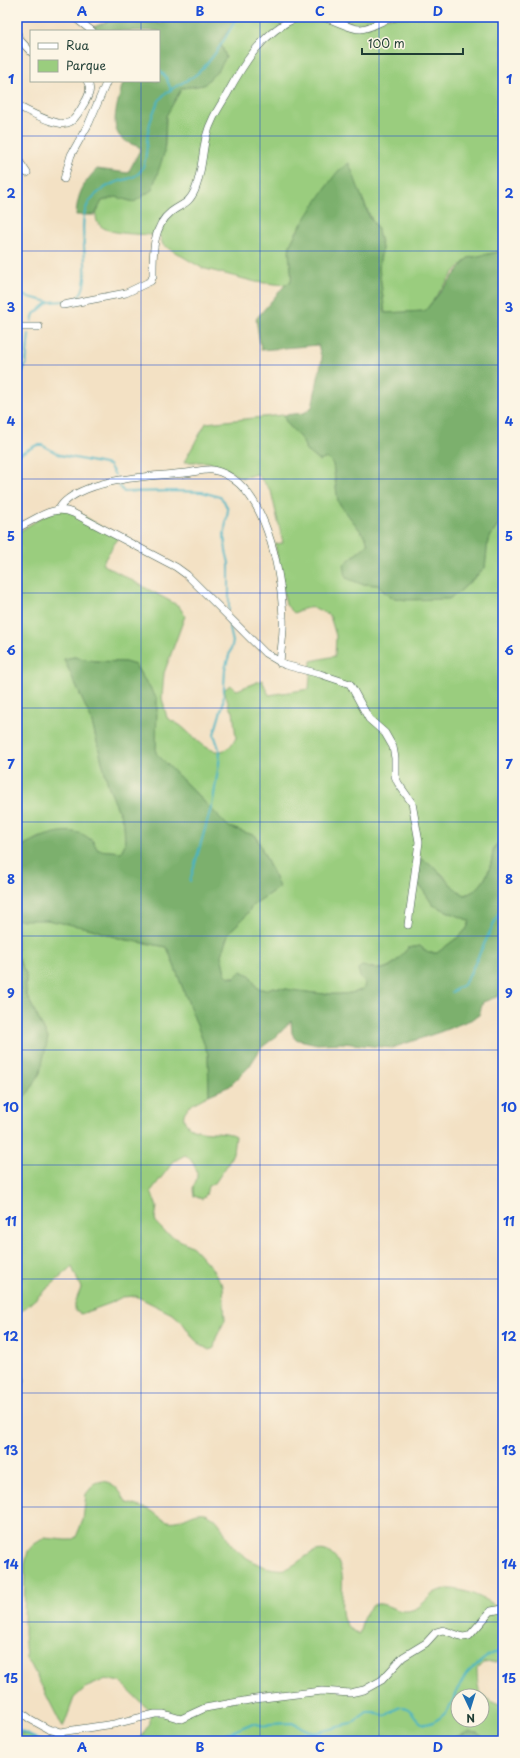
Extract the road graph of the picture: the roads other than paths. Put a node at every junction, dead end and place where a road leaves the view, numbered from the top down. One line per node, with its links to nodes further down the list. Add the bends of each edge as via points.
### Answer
1 (74, 17): 5 (street)
2 (298, 17): 14 (street, via 277,29 252,53 215,114 206,138 200,176 191,198 167,216 155,237 151,280 126,293)
3 (322, 17): 4 (street, via 359,29)
4 (396, 17)
5 (91, 30)
6 (17, 32): 7 (street, via 19,39)
7 (30, 51)
8 (87, 82): 10 (street, via 88,94 68,123 58,124)
9 (107, 82): 13 (street, via 89,123 69,158)
10 (17, 106)
11 (17, 158): 12 (street)
12 (27, 173)
13 (64, 179)
14 (63, 305)
15 (17, 327): 16 (street)
16 (40, 327)
17 (59, 509): 18 (street); 19 (street, via 89,520 176,567 206,592 265,653); 19 (street, via 65,501 75,495 103,483 124,479 213,470 237,482 259,511 274,555 284,619)
18 (17, 528)
19 (280, 663): 20 (street, via 350,684 369,718 385,733 393,747 395,776 412,803 419,842)
20 (408, 925)
21 (503, 1609): 23 (street, via 491,1612 469,1636 462,1637 445,1630 436,1632 426,1643 403,1657 382,1680 364,1690 350,1693 322,1691 255,1699 205,1708 181,1719 155,1714 66,1732)
22 (17, 1709): 23 (street, via 30,1719)
23 (54, 1730): 24 (street)
24 (65, 1741)

